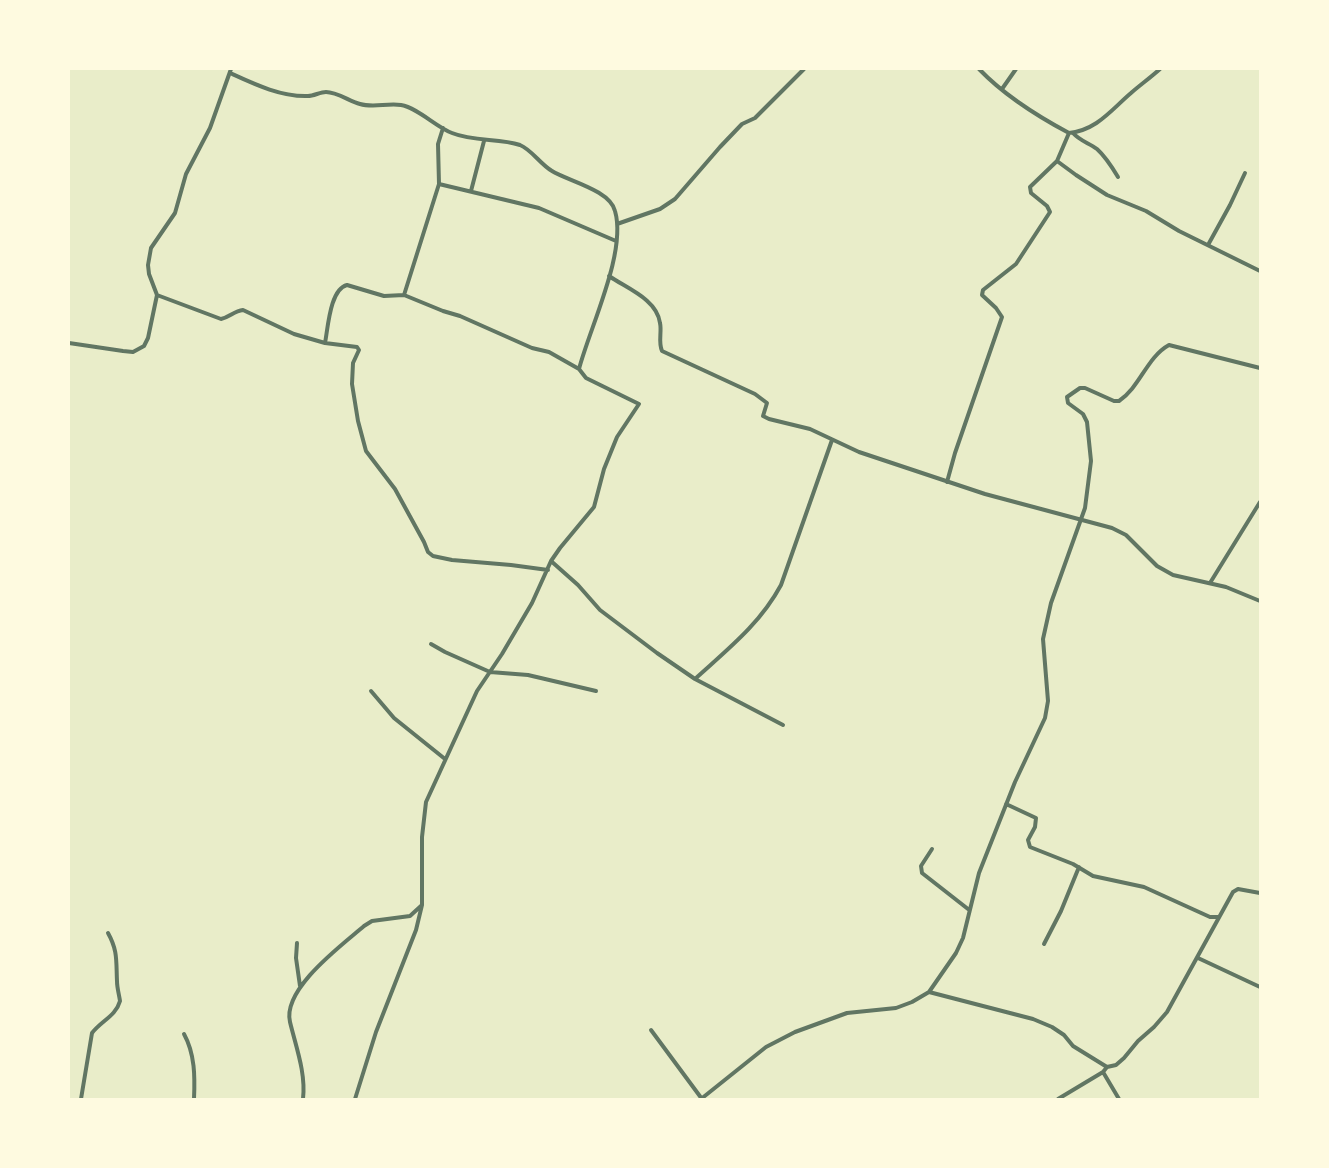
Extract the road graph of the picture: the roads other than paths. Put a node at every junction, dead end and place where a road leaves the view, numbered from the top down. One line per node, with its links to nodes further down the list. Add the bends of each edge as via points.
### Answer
1 (804, 69): 15 (street, via 754,118 742,124 675,199 660,209)
2 (978, 69): 6 (street)
3 (1016, 69): 6 (street)
4 (1160, 69): 8 (street, via 1106,117)
5 (231, 71): 7 (street, via 257,86 289,94 311,96 325,92 361,104 400,105); 20 (street, via 210,128 186,174 176,209 151,248 149,274)
6 (1002, 89): 8 (street)
7 (443, 128): 9 (street); 13 (street, via 438,144)
8 (1071, 133): 10 (street); 12 (street, via 1095,147)
9 (484, 141): 14 (street); 15 (street, via 520,146 550,170 605,197 613,205)
10 (1057, 161): 17 (street, via 1107,195); 27 (street, via 1030,187 1031,193 1047,206 1048,216 1016,264 983,290 982,295 1002,317)
11 (1245, 173): 17 (street)
12 (1118, 177)
13 (439, 184): 14 (street); 21 (street)
14 (471, 191): 16 (street, via 539,208)
15 (617, 224): 16 (street)
16 (616, 241): 19 (street)
17 (1208, 245): 18 (street)
18 (1260, 271)
19 (609, 276): 25 (street); 26 (street, via 655,307 661,324 662,351 755,394 767,403 764,416 769,419 810,429)
20 (157, 295): 22 (street, via 148,338 139,350); 23 (street, via 221,319 243,310)
21 (404, 295): 23 (street, via 384,296 343,286 330,314); 25 (street, via 549,352)
22 (69, 343)
23 (325, 344): 31 (street, via 360,350 353,363 352,384 366,451 395,489 428,552 452,560)
24 (1260, 368): 29 (street, via 1169,345 1119,401 1085,388 1071,393 1066,400 1086,418 1090,450 1089,486)
25 (579, 369): 30 (street, via 586,378 639,404 614,443 594,507)
26 (832, 440): 27 (street); 36 (street, via 781,585 770,605 737,642)
27 (947, 482): 29 (street)
28 (1260, 502): 32 (street)
29 (1081, 520): 32 (street, via 1126,535 1158,566 1173,574); 41 (street, via 1046,620 1045,718)
30 (551, 561): 31 (street); 36 (street, via 600,610)
31 (548, 570): 35 (street)
32 (1210, 583): 33 (street)
33 (1260, 601)
34 (431, 644): 35 (street)
35 (490, 672): 38 (street, via 528,675); 40 (street, via 465,713)
36 (695, 679): 39 (street)
37 (371, 691): 40 (street, via 394,718)
38 (596, 691)
39 (783, 725)
40 (445, 759): 45 (street, via 426,802)
41 (1006, 804): 43 (street, via 1036,818 1028,840 1030,847); 46 (street)
42 (932, 849): 46 (street, via 921,866 922,873)
43 (1079, 867): 47 (street, via 1093,876 1144,887 1210,917); 50 (street)
44 (1260, 892): 47 (street, via 1238,889 1228,898)
45 (422, 905): 52 (street, via 410,916 372,921 364,926 320,964); 62 (street, via 415,935 376,1032)
46 (969, 909): 54 (street, via 956,953)
47 (1220, 916): 51 (street)
48 (108, 933): 59 (street, via 117,960 120,1001 112,1015 92,1033)
49 (297, 943): 52 (street)
50 (1044, 944)
51 (1198, 958): 53 (street); 57 (street, via 1162,1019 1116,1065)
52 (301, 987): 61 (street, via 289,1020 297,1044)
53 (1260, 987)
54 (929, 992): 57 (street, via 1052,1027 1073,1046); 63 (street, via 896,1008 847,1013 795,1032 766,1047)
55 (651, 1030): 63 (street)
56 (184, 1034): 60 (street, via 192,1055)
57 (1107, 1067): 58 (street)
58 (1103, 1072): 64 (street); 65 (street)
59 (81, 1099)
60 (194, 1099)
61 (303, 1099)
62 (355, 1099)
63 (702, 1099)
64 (1058, 1099)
65 (1119, 1099)

